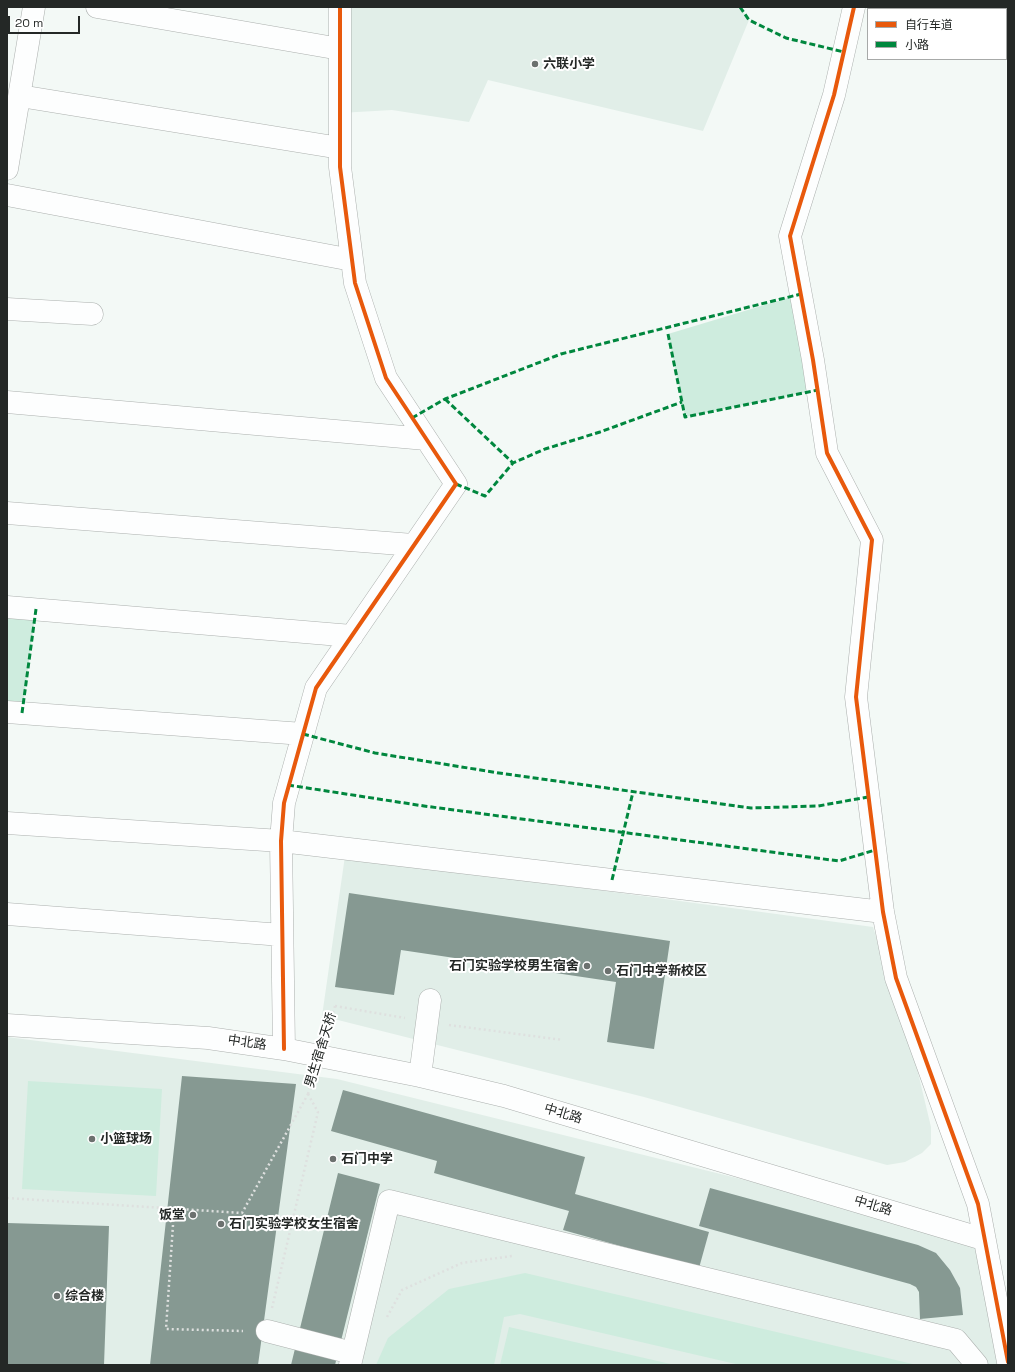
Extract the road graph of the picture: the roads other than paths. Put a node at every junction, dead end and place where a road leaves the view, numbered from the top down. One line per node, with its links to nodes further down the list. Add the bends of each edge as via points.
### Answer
1 (34, 7): 6 (street)
2 (97, 7): 5 (street)
3 (340, 7): 5 (street)
4 (854, 7): 23 (street, via 834,95 790,236 827,452 872,540 856,697)
5 (340, 49): 7 (street)
6 (20, 96): 7 (street); 8 (street)
7 (340, 148): 10 (street, via 340,167)
8 (7, 169)
9 (7, 196): 10 (street)
10 (352, 260): 14 (street, via 354,282 386,378)
11 (7, 309): 12 (street)
12 (92, 314)
13 (7, 402): 14 (street)
14 (426, 439): 16 (street, via 456,484)
15 (7, 512): 16 (street)
16 (413, 545): 18 (street)
17 (7, 607): 18 (street)
18 (352, 636): 20 (street, via 316,688)
19 (7, 712): 20 (street)
20 (303, 734): 22 (street, via 284,803)
21 (7, 823): 22 (street)
22 (281, 841): 23 (street); 25 (street)
23 (883, 912): 30 (street, via 896,978 978,1204)
24 (7, 914): 25 (street)
25 (282, 935): 28 (street)
26 (430, 1000): 29 (street)
27 (7, 1025): 28 (street, 中北路, via 208,1038)
28 (284, 1049): 29 (street, 中北路)
29 (420, 1076): 30 (street, 中北路, via 504,1096)
30 (983, 1239): 33 (street)
31 (267, 1331): 32 (street)
32 (351, 1359): 34 (street, via 389,1201 956,1340)
33 (1008, 1362)
34 (977, 1365)

